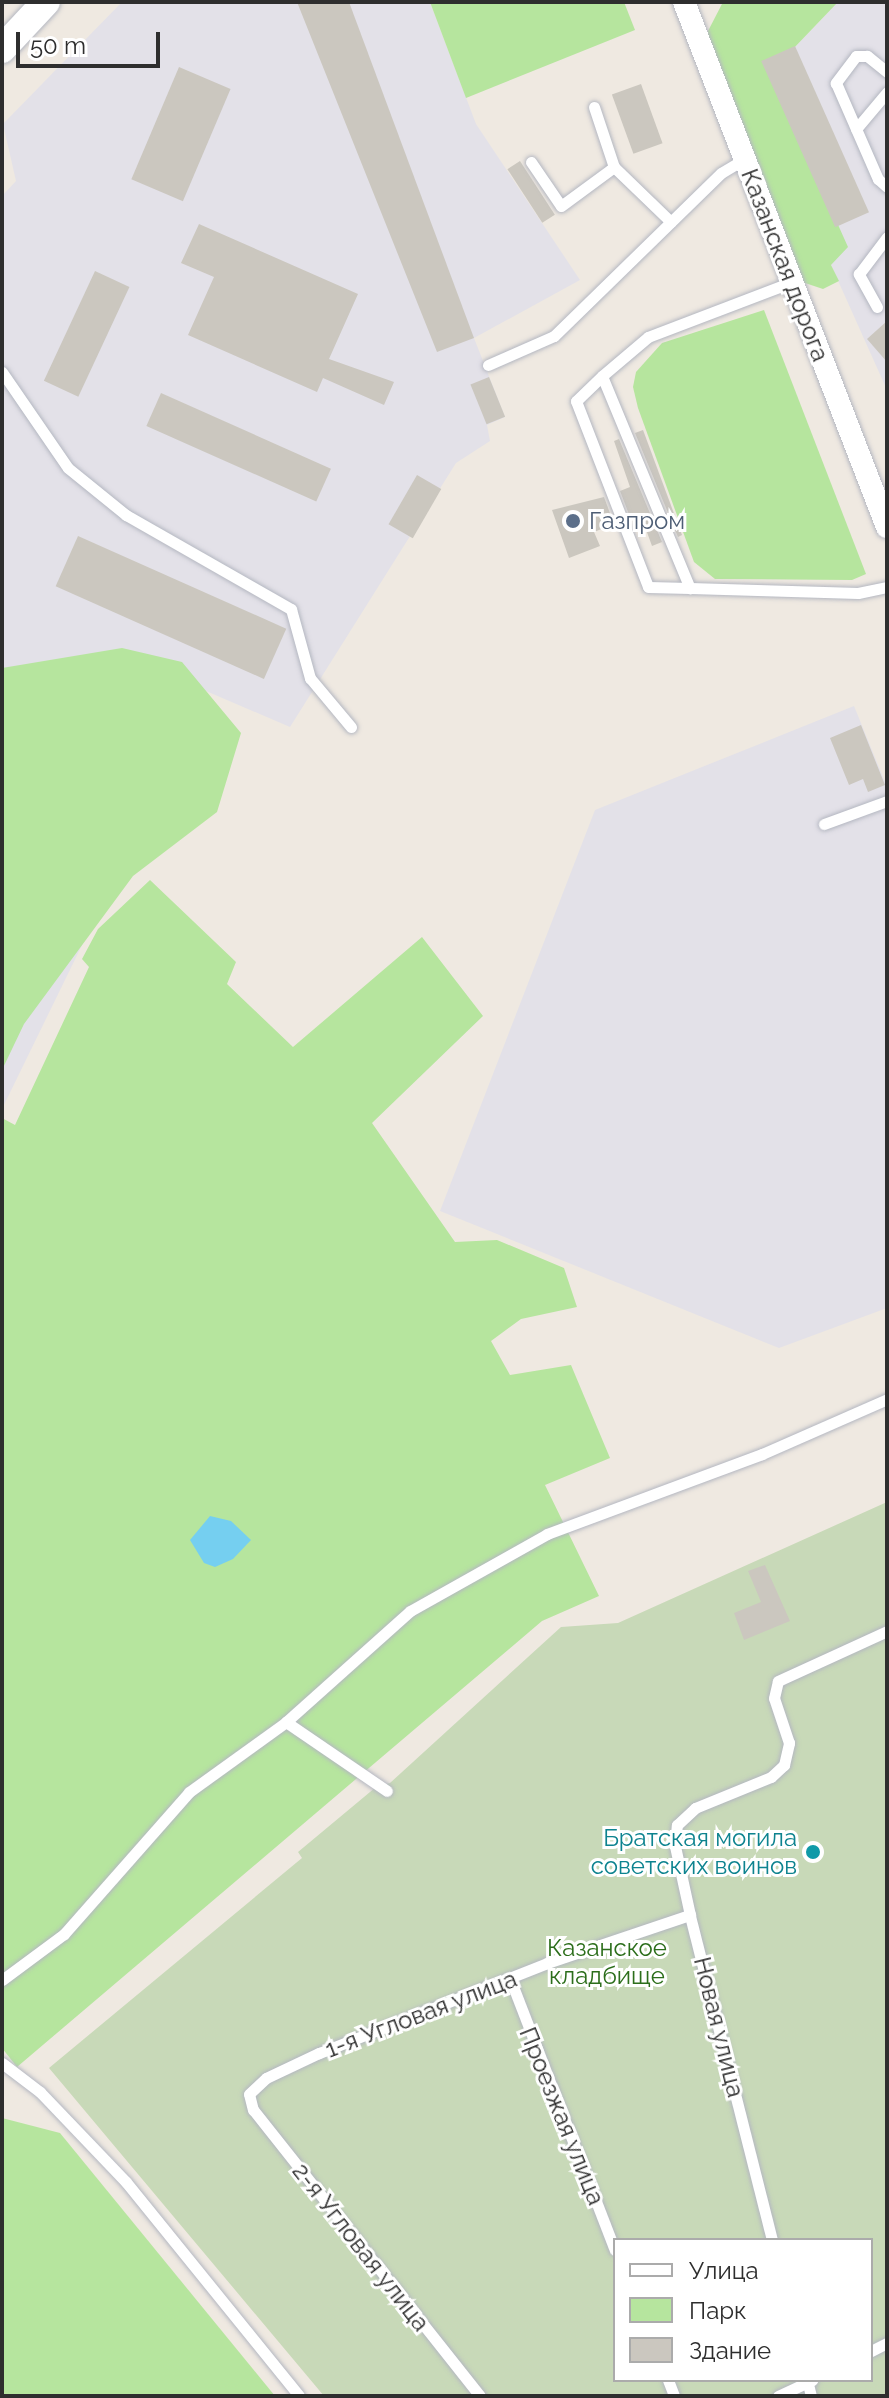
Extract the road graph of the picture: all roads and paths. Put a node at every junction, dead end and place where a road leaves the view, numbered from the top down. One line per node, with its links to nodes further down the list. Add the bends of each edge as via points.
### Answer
1 (46, 2): 3 (street)
2 (689, 4): 8 (street, Казанская дорога)
3 (2, 49)
4 (887, 72): 7 (lane, via 867,56 856,56 843,67 836,83)
5 (887, 92): 7 (lane)
6 (594, 107): 10 (lane)
7 (856, 129): 11 (lane, via 878,179)
8 (744, 159): 12 (lane, via 721,173); 14 (street, Казанская дорога)
9 (531, 162): 10 (lane, via 561,206)
10 (614, 167): 12 (lane)
11 (887, 187)
12 (671, 222): 16 (lane, via 554,336)
13 (887, 237): 15 (lane, via 859,274)
14 (792, 282): 18 (lane, via 648,337); 19 (street, Казанская дорога)
15 (877, 307)
16 (488, 365)
17 (2, 372): 22 (lane, via 68,468 126,515 291,609 310,678)
18 (602, 376): 21 (lane); 21 (lane, via 576,401 648,587)
19 (887, 527)
20 (887, 587): 21 (lane, via 858,593)
21 (690, 588)
22 (351, 727)
23 (887, 801): 24 (lane)
24 (824, 824)
25 (887, 1399): 27 (lane, via 762,1454 547,1534 498,1560 376,1636)
26 (887, 1631): 29 (lane, Новая улица, via 778,1681 774,1698 789,1743 784,1765 771,1777 684,1816 677,1825 675,1846)
27 (286, 1722): 28 (lane); 30 (lane, via 189,1792 64,1934)
28 (387, 1791)
29 (690, 1915): 31 (lane, 1-я Угловая улица); 34 (lane, Новая улица)
30 (2, 1980)
31 (511, 1981): 33 (lane, 1-я Угловая улица, via 319,2053 266,2078); 35 (lane, Проезжая улица)
32 (2, 2063): 37 (lane, via 40,2092 126,2182)
33 (249, 2094): 38 (lane, 2-я Угловая улица, via 253,2110)
34 (771, 2238)
35 (613, 2245)
36 (807, 2382): 39 (lane)
37 (299, 2396)
38 (480, 2396)
39 (778, 2396)

